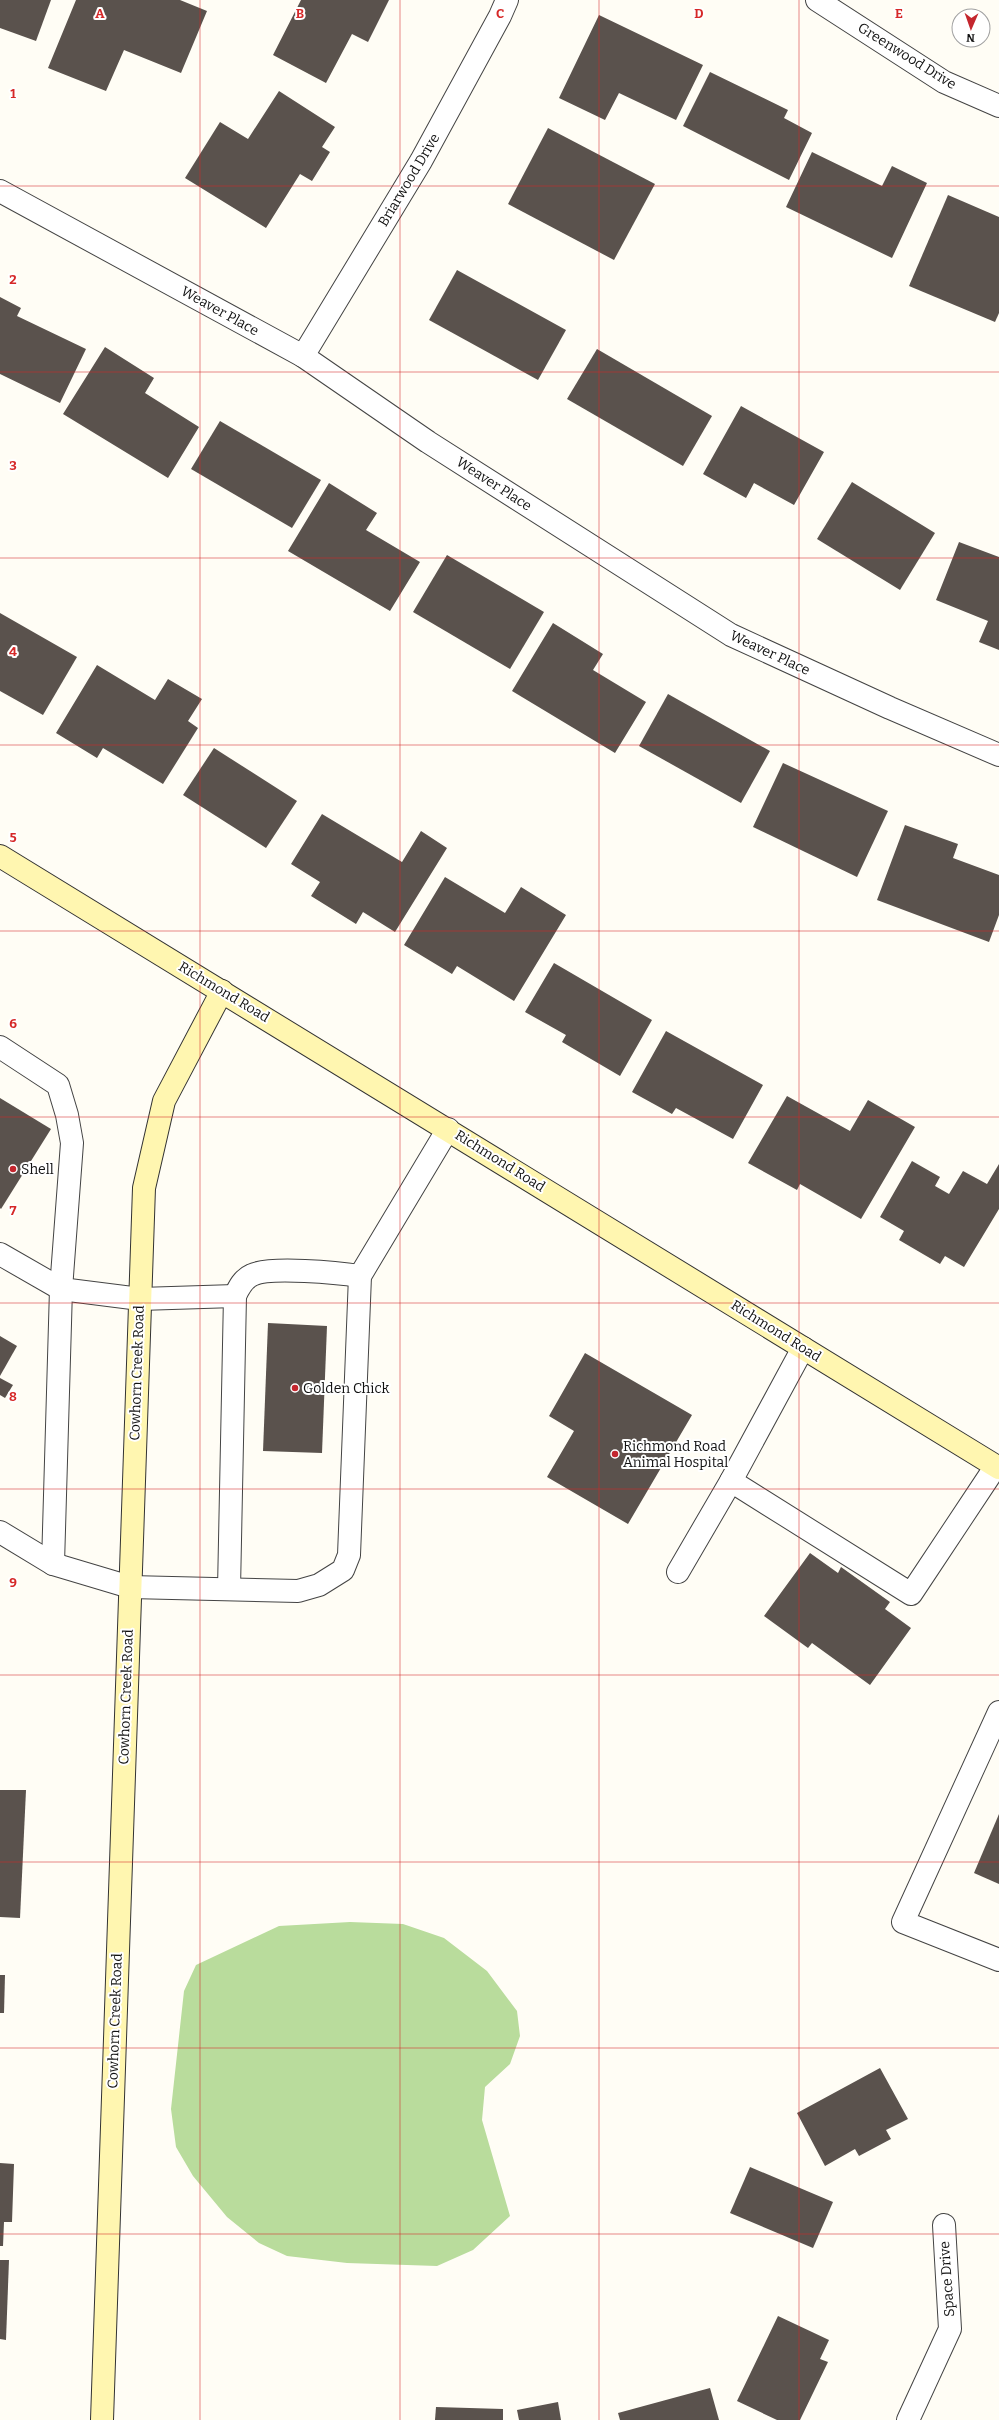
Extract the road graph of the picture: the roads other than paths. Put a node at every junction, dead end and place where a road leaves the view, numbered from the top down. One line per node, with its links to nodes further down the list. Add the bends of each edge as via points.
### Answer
1 (507, 0): 5 (street, Briarwood Drive, via 421,161)
2 (817, 0): 3 (street, Greenwood Drive, via 944,82)
3 (999, 106)
4 (0, 191): 5 (street, Weaver Place)
5 (302, 356): 6 (street, Weaver Place, via 428,442 731,635)
6 (999, 755)
7 (0, 856): 8 (street, Richmond Road)
8 (222, 991): 10 (street, Richmond Road); 15 (street, Cowhorn Creek Road, via 164,1101 144,1188)
9 (0, 1047): 13 (street, via 58,1086 68,1115 72,1143)
10 (448, 1129): 12 (street); 16 (street, Richmond Road)
11 (0, 1254): 13 (street)
12 (360, 1276): 14 (street, via 285,1271 253,1274 243,1282); 23 (street, via 350,1555 343,1570 319,1585 298,1591)
13 (61, 1289): 15 (street); 20 (street)
14 (235, 1296): 15 (street); 23 (street)
15 (140, 1299): 22 (street, Cowhorn Creek Road)
16 (803, 1348): 17 (street, Richmond Road); 18 (street)
17 (997, 1467): 18 (street, via 911,1594)
18 (731, 1481): 21 (street)
19 (0, 1532): 20 (street)
20 (54, 1564): 22 (street)
21 (678, 1572)
22 (130, 1587): 23 (street); 27 (street, Cowhorn Creek Road)
23 (229, 1589)
24 (999, 1712): 25 (street, via 903,1922)
25 (999, 1960)
26 (944, 2225): 28 (street, Space Drive, via 950,2329)
27 (102, 2420)
28 (908, 2420)

